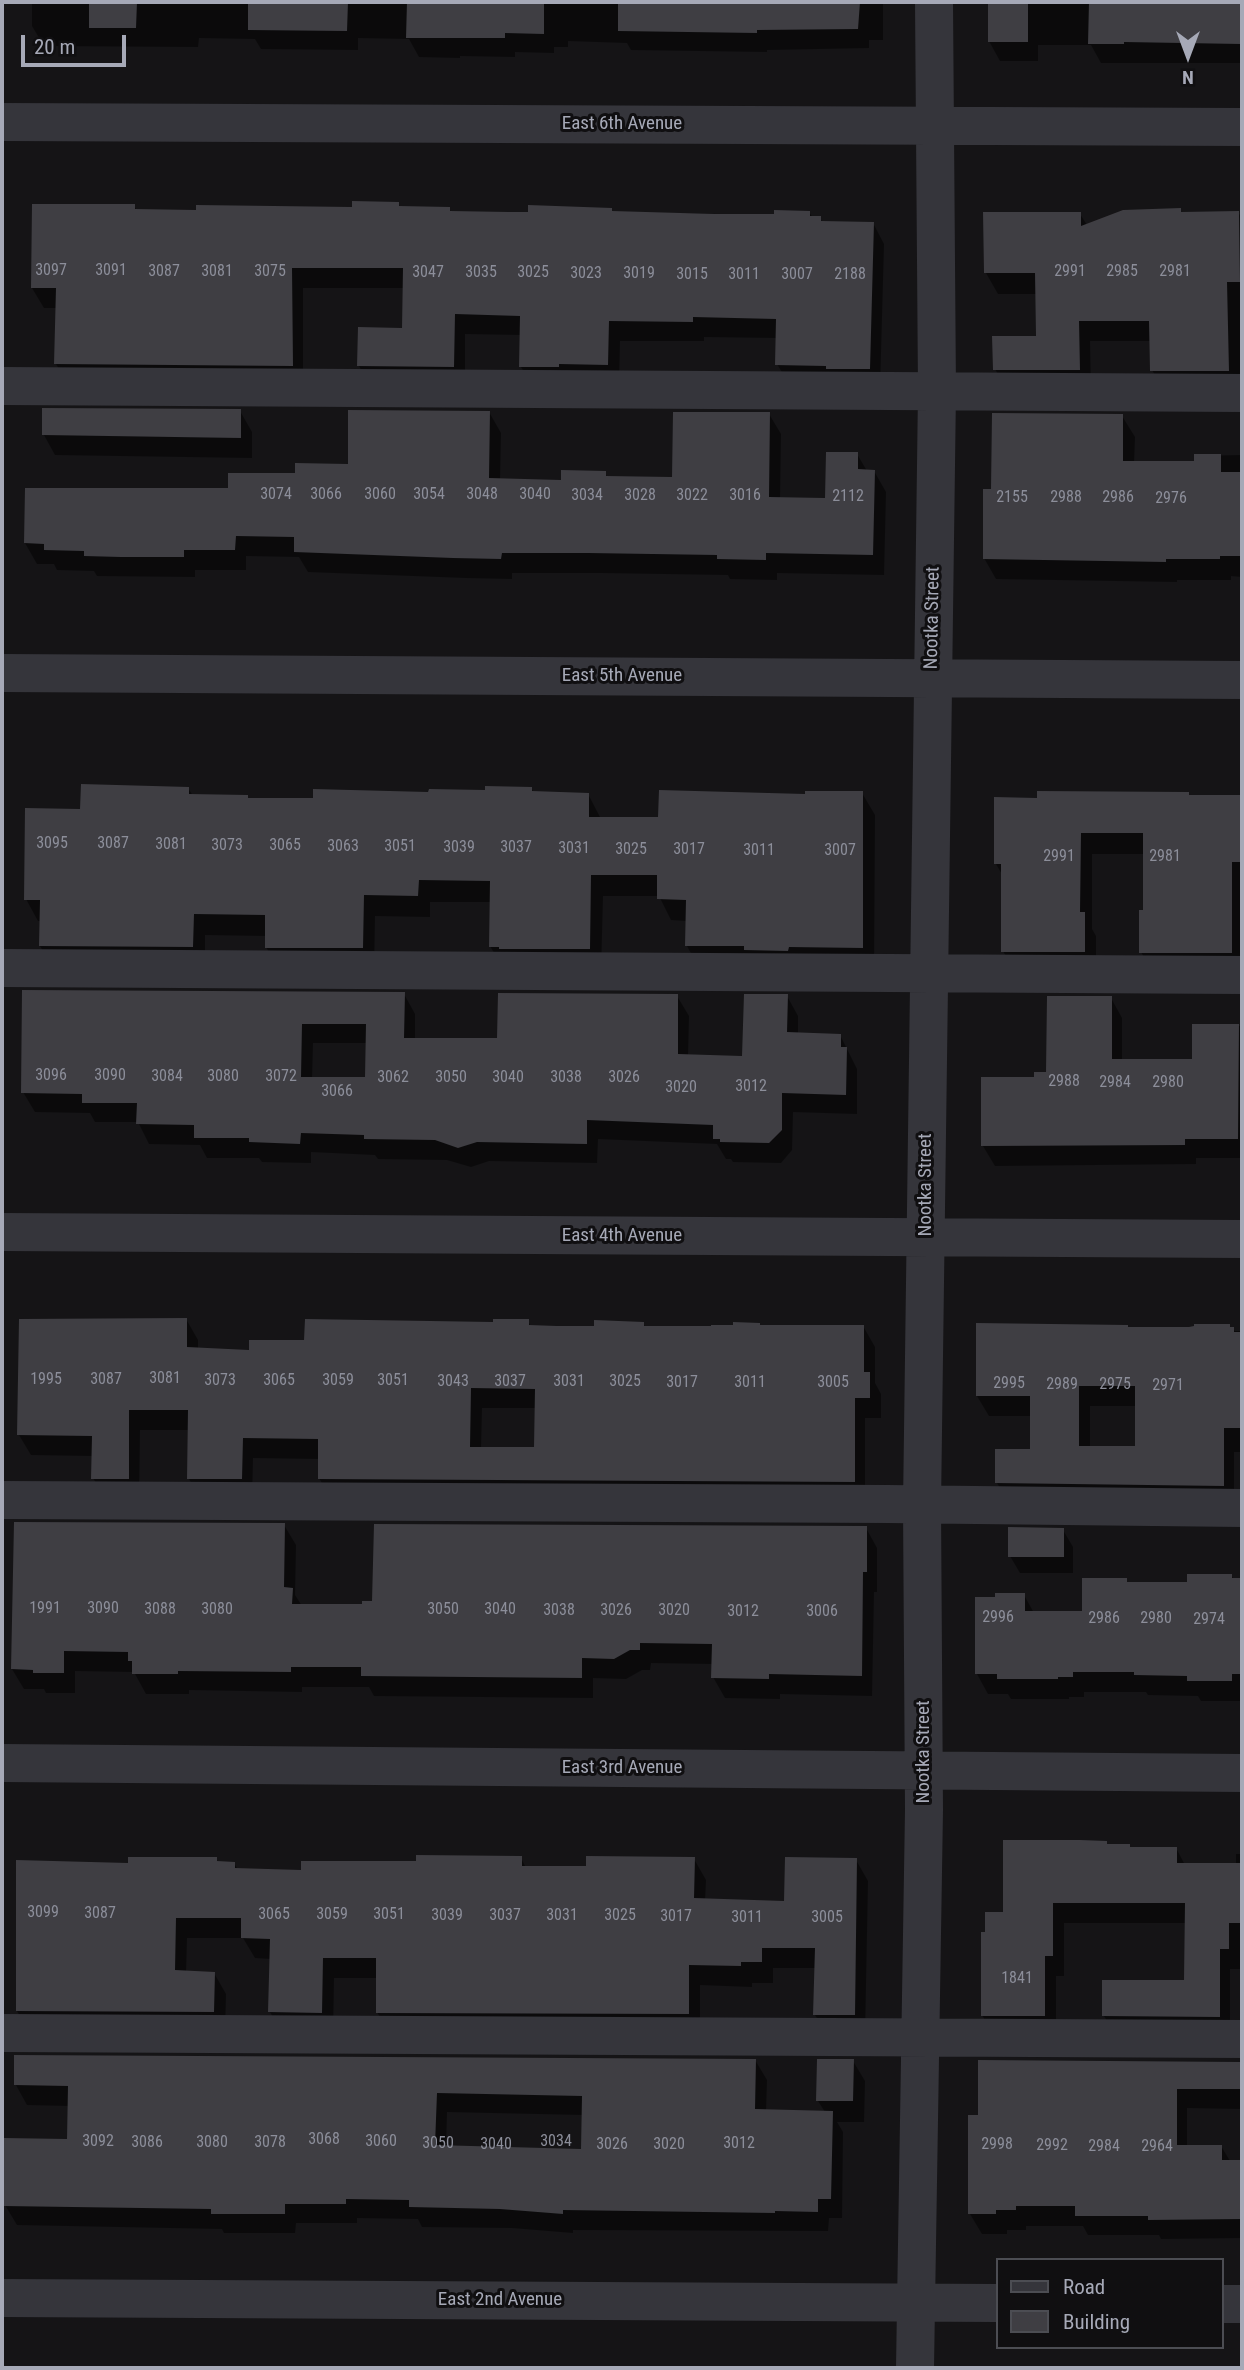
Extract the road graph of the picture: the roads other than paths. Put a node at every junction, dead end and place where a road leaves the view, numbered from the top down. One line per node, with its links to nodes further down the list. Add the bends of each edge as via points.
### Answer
1 (934, 2): 3 (street, Nootka Street)
2 (2, 122): 3 (street, East 6th Avenue)
3 (934, 124): 4 (street, East 6th Avenue); 6 (street, Nootka Street)
4 (1242, 127)
5 (2, 386): 6 (street)
6 (937, 391): 7 (street); 9 (street, Nootka Street)
7 (1242, 393)
8 (2, 673): 9 (street, East 5th Avenue)
9 (933, 678): 10 (street, East 5th Avenue); 12 (street, Nootka Street)
10 (1242, 681)
11 (2, 968): 12 (street)
12 (928, 972): 13 (street); 15 (street, Nootka Street)
13 (1242, 975)
14 (2, 1232): 15 (street, East 4th Avenue)
15 (925, 1239): 16 (street, East 4th Avenue); 18 (street, Nootka Street)
16 (1242, 1239)
17 (2, 1500): 18 (street)
18 (922, 1505): 19 (street); 21 (street, Nootka Street)
19 (1242, 1508)
20 (2, 1763): 21 (street, East 3rd Avenue)
21 (924, 1770): 22 (street, East 3rd Avenue); 24 (street, Nootka Street)
22 (1242, 1773)
23 (2, 2033): 24 (street)
24 (919, 2039): 25 (street); 27 (street, Nootka Street)
25 (1242, 2039)
26 (2, 2298): 27 (street, East 2nd Avenue)
27 (916, 2303): 28 (street, East 2nd Avenue); 31 (street, Nootka Street)
28 (996, 2303)
29 (1223, 2304): 30 (street)
30 (1242, 2304)
31 (915, 2368)

